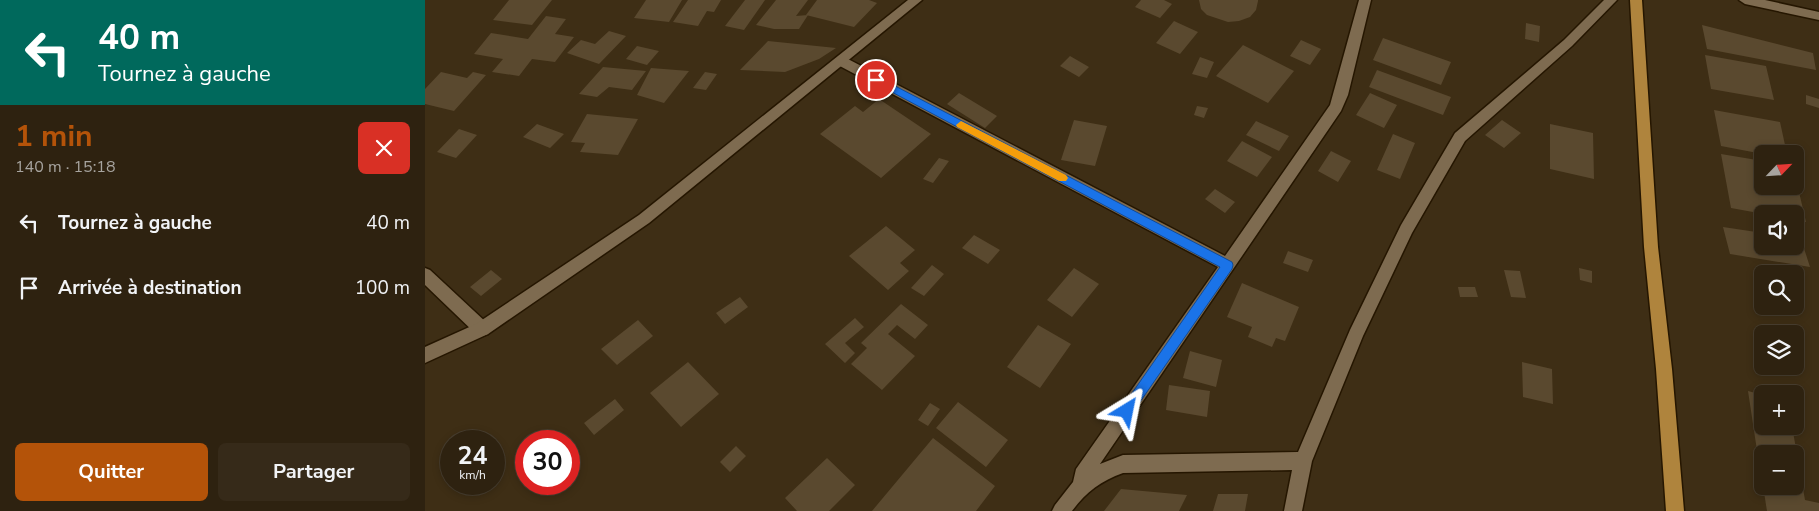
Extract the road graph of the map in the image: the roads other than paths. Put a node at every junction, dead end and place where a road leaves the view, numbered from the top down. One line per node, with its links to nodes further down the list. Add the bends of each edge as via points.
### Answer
1 (916, 0): 7 (street)
2 (1365, 0): 8 (street, via 1336,106)
3 (1611, 0): 12 (street, via 1568,43 1460,137 1401,238 1356,334)
4 (1636, 0): 16 (highway, via 1651,247)
5 (1745, 0): 6 (street)
6 (1819, 16)
7 (841, 61): 8 (street); 10 (street, via 645,219)
8 (1228, 265): 13 (street, via 1082,475)
9 (425, 275): 10 (street)
10 (482, 329): 11 (street)
11 (425, 355)
12 (1303, 461): 13 (street, via 1123,464 1103,470); 15 (street)
13 (1082, 483): 14 (street)
14 (1061, 511)
15 (1293, 511)
16 (1675, 511)

